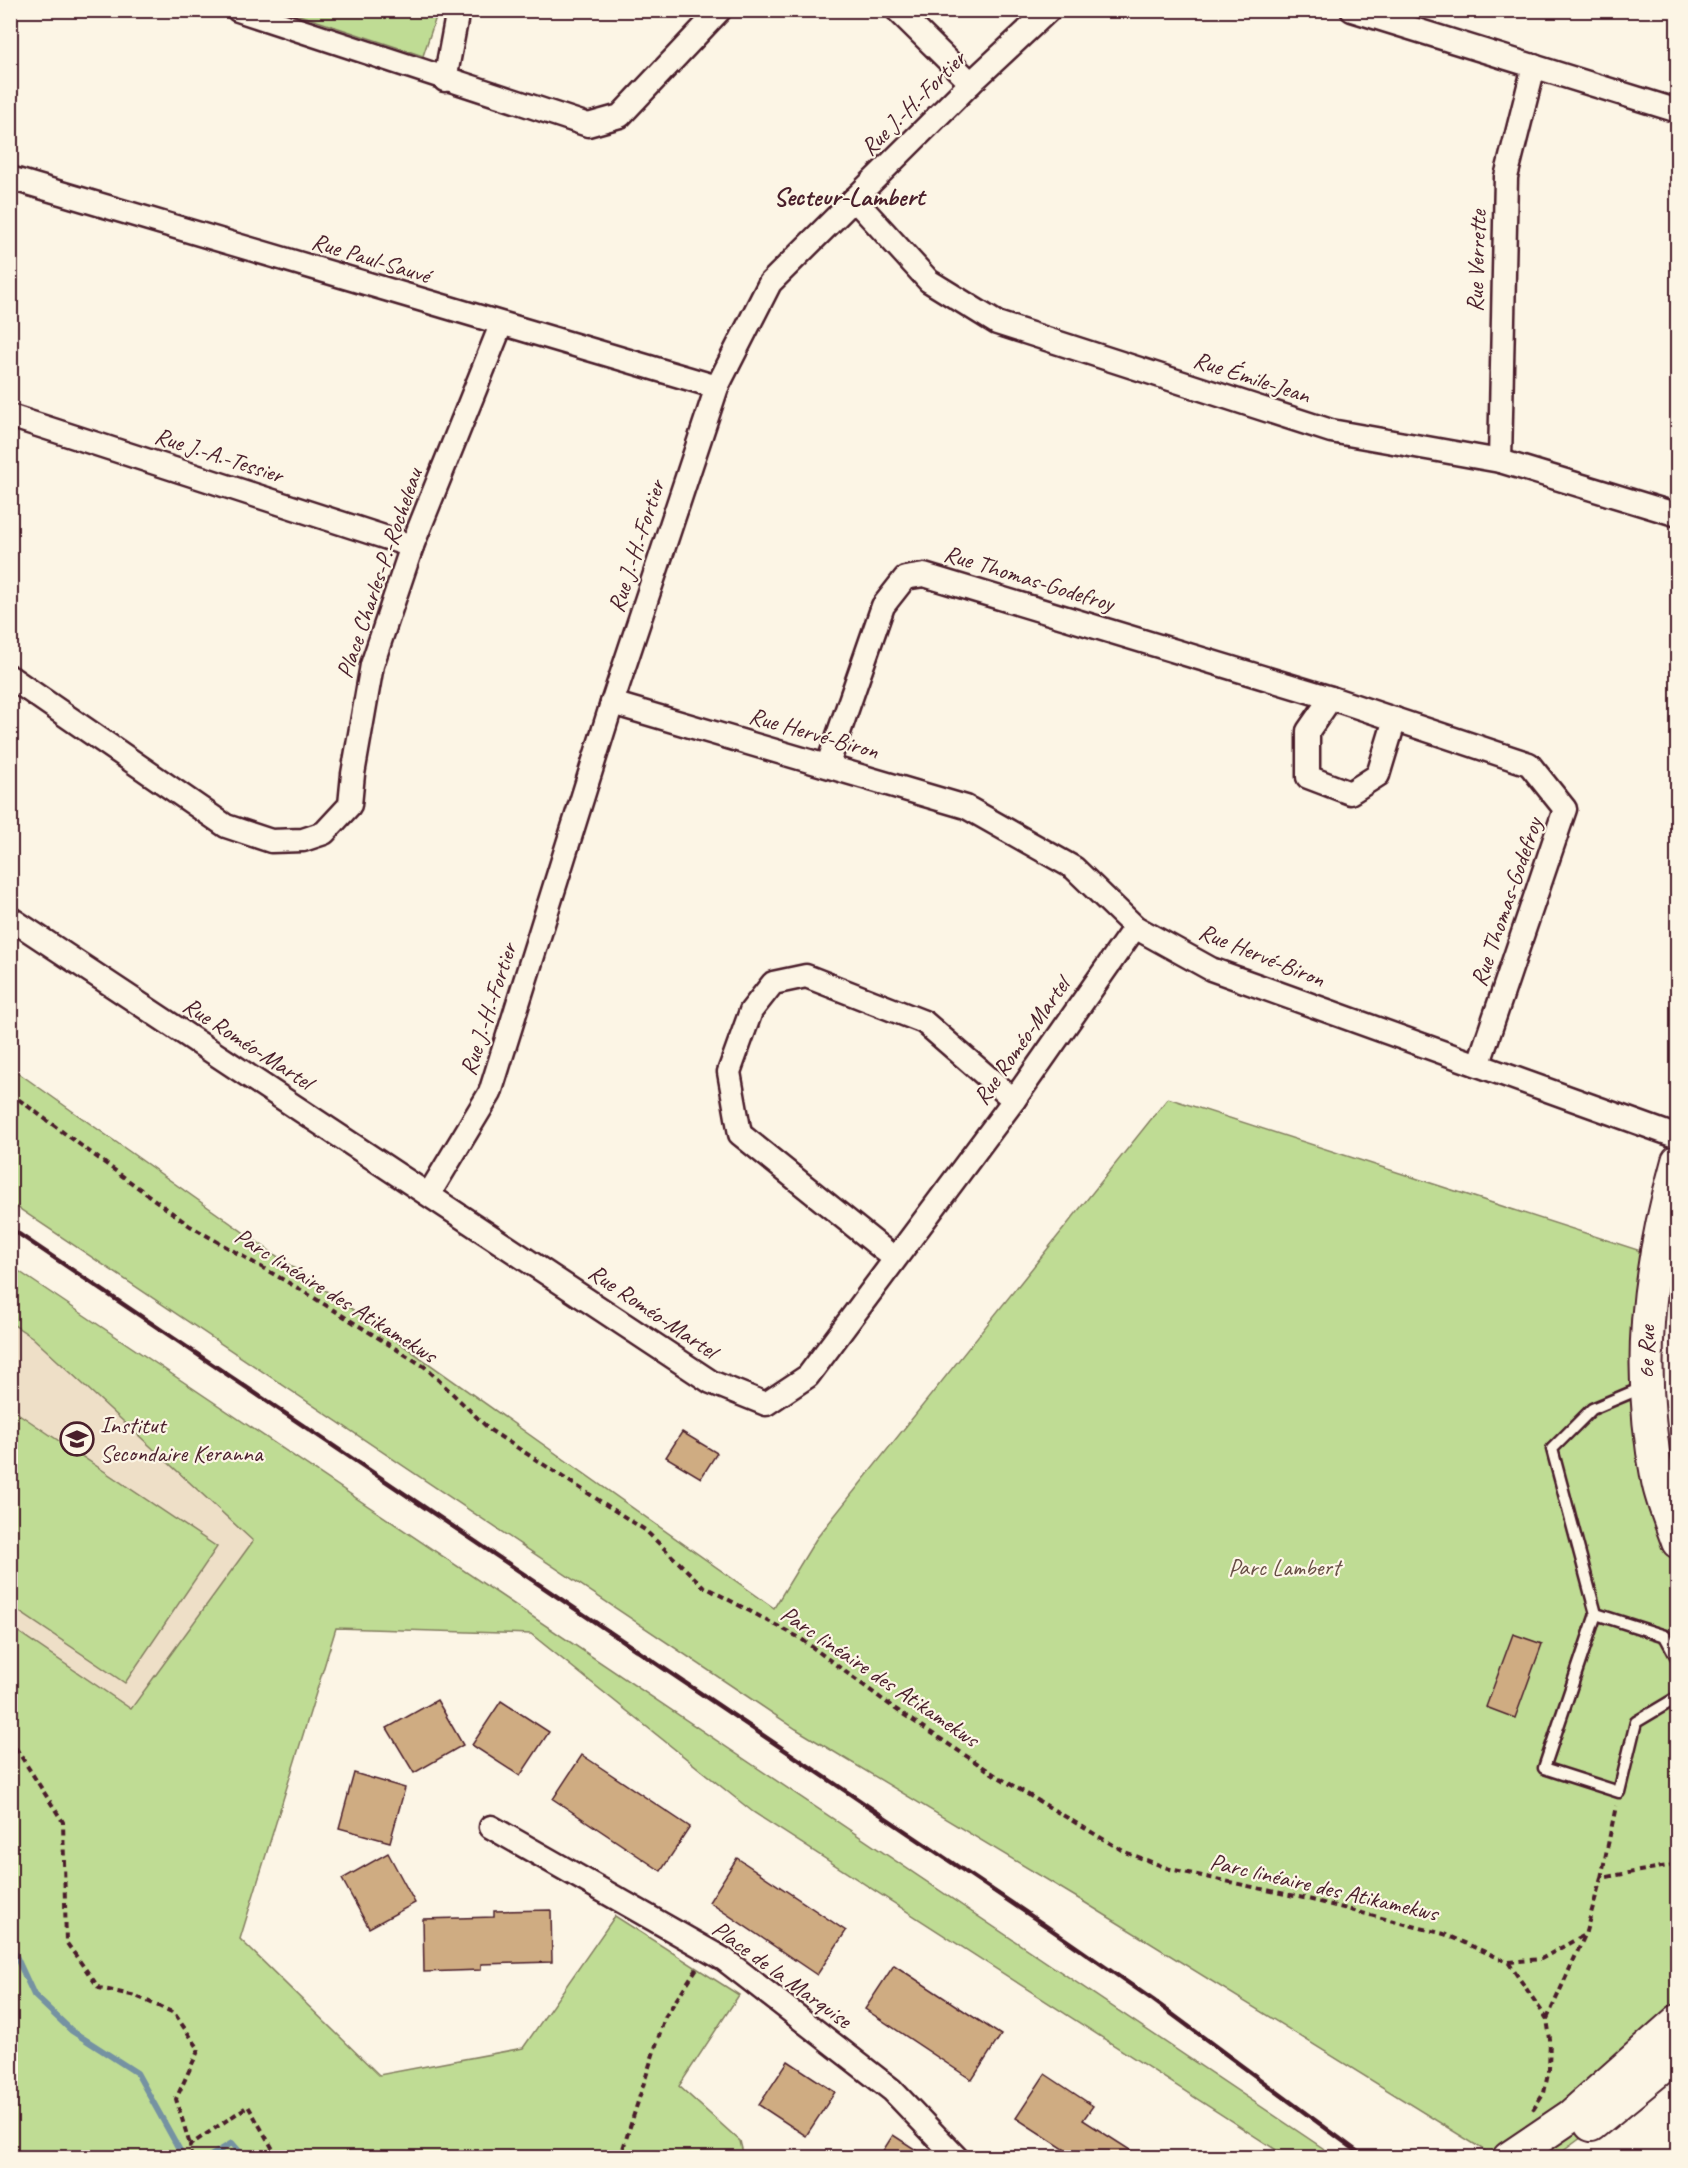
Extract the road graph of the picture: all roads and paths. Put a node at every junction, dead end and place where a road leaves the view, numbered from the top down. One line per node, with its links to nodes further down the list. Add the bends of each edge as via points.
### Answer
1 (238, 10): 7 (street)
2 (458, 10): 9 (street)
3 (720, 10): 9 (street, via 620,116 588,125)
4 (897, 10): 10 (street)
5 (1049, 10): 10 (street, Rue J.-H.-Fortier)
6 (1352, 10): 8 (street)
7 (273, 16): 9 (street)
8 (1534, 66): 11 (street); 17 (street, Rue Verrette, via 1506,177)
9 (445, 80)
10 (971, 82): 13 (street, Rue J.-H.-Fortier)
11 (1677, 111)
12 (10, 178): 14 (street, Rue Paul-Sauvé)
13 (854, 199): 15 (street, Rue J.-H.-Fortier, via 770,283); 17 (street, Rue Émile-Jean, via 929,281 997,323 1331,431)
14 (501, 325): 15 (street, Rue Paul-Sauvé); 19 (street, Place Charles-P.-Rocheleau)
15 (717, 387): 22 (street, Rue J.-H.-Fortier)
16 (10, 416): 19 (street, Rue J.-A.-Tessier)
17 (1500, 461): 18 (street, Rue Émile-Jean)
18 (1677, 515)
19 (412, 546): 20 (street, Place Charles-P.-Rocheleau, via 372,665 350,805 324,833 303,840 271,841 226,826)
20 (10, 676)
21 (1331, 698): 23 (street, Rue Thomas-Godefroy); 23 (street, via 1308,731 1308,777 1350,793 1378,775); 24 (street, Rue Thomas-Godefroy, via 924,574 905,578 883,606)
22 (612, 703): 24 (street, Rue Hervé-Biron); 32 (street, Rue J.-H.-Fortier, via 490,1093)
23 (1395, 719): 27 (street, Rue Thomas-Godefroy, via 1529,764 1565,809)
24 (828, 764): 26 (street, Rue Hervé-Biron, via 966,807 1074,868)
25 (10, 918): 32 (street, Rue Roméo-Martel)
26 (1135, 927): 27 (street, Rue Hervé-Biron, via 1211,969); 29 (street, Rue Roméo-Martel)
27 (1479, 1063): 30 (street, Rue Hervé-Biron)
28 (10, 1093): 46 (path, Parc linéaire des Atikamekws, via 190,1226 424,1367 490,1430 645,1530 703,1586 800,1638 995,1775 1125,1852 1170,1869 1444,1934)
29 (1014, 1100): 33 (street, Rue Roméo-Martel); 33 (street, via 924,1022 806,976 773,983 751,1011 729,1072 740,1134)
30 (1677, 1137)
31 (1677, 1161): 34 (street, 6e Rue, via 1661,1221 1647,1311)
32 (429, 1194): 33 (street, Rue Roméo-Martel, via 711,1382 766,1404 808,1376)
33 (894, 1258)
34 (1645, 1387): 35 (street, 6e Rue, via 1659,1482); 36 (lane, via 1592,1409 1552,1449)
35 (1677, 1542)
36 (1596, 1614): 37 (lane, via 1665,1636); 40 (lane, via 1544,1768)
37 (1677, 1660)
38 (1677, 1697): 40 (lane, via 1636,1722)
39 (10, 1738): 51 (path, via 63,1822 66,1942 99,1988 136,1996 174,2013 199,2049 176,2098)
40 (1619, 1792): 43 (path)
41 (491, 1827): 45 (street, Place de la Marquise)
42 (1677, 1864): 43 (path)
43 (1600, 1878): 44 (path)
44 (1585, 1935): 46 (path, via 1541,1959); 47 (path)
45 (709, 1950): 56 (path, via 665,2017); 57 (street, Place de la Marquise, via 892,2090)
46 (1508, 1962): 47 (path)
47 (1547, 2019): 50 (path, via 1549,2069 1544,2093)
48 (1677, 2021): 58 (street, via 1571,2116)
49 (1677, 2054): 59 (street)
50 (1531, 2114)
51 (190, 2145): 52 (path); 53 (path, via 248,2106)
52 (191, 2156)
53 (279, 2157)
54 (494, 2157): 55 (path, via 510,2152)
55 (522, 2157)
56 (620, 2157)
57 (957, 2157)
58 (1509, 2157)
59 (1547, 2157)

